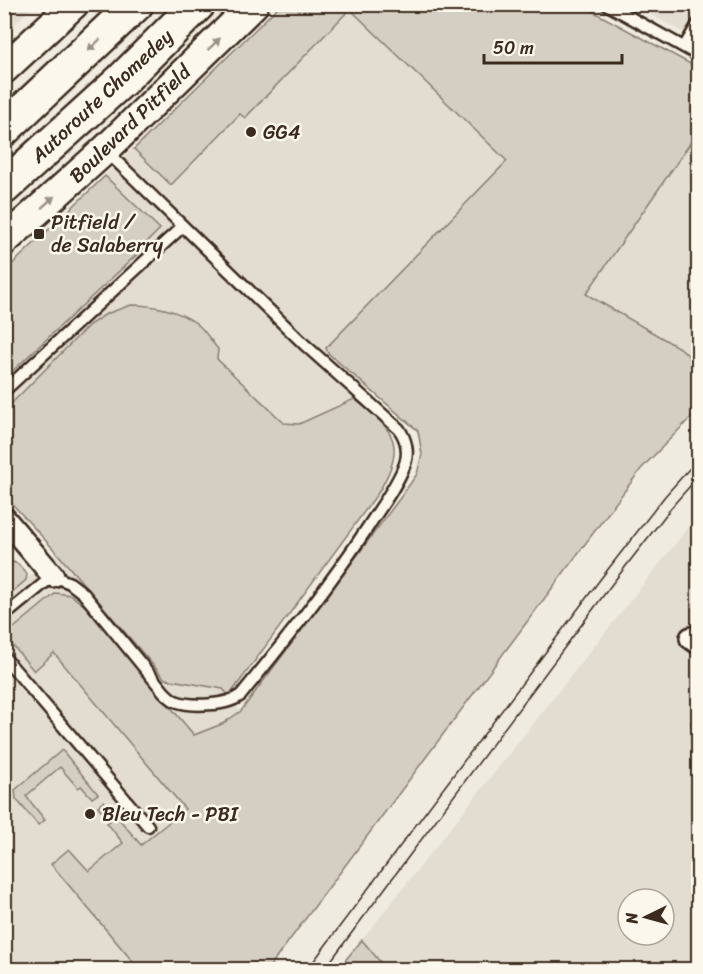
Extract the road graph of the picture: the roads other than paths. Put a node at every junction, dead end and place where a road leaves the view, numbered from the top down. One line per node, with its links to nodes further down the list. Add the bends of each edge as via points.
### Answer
1 (74, 4): 10 (main road)
2 (136, 4): 11 (highway, one-way to 11)
3 (198, 4): 13 (highway, Autoroute Chomedey, via 122,80)
4 (254, 4): 12 (main road, Boulevard Pitfield, one-way to 4)
5 (606, 4): 6 (lane)
6 (622, 8): 8 (lane)
7 (699, 24): 8 (lane)
8 (684, 47): 9 (lane)
9 (699, 55)
10 (4, 69)
11 (4, 129)
12 (105, 150): 14 (lane); 15 (main road, Boulevard Pitfield, one-way to 12)
13 (4, 187)
14 (183, 226): 16 (lane); 18 (lane, via 305,345 399,429 406,446 405,464 344,562 304,616 241,695 225,703 173,700 83,593)
15 (4, 241)
16 (4, 391)
17 (7, 526): 18 (street)
18 (53, 576): 19 (lane)
19 (4, 616)
20 (4, 657): 21 (lane)
21 (148, 826)

